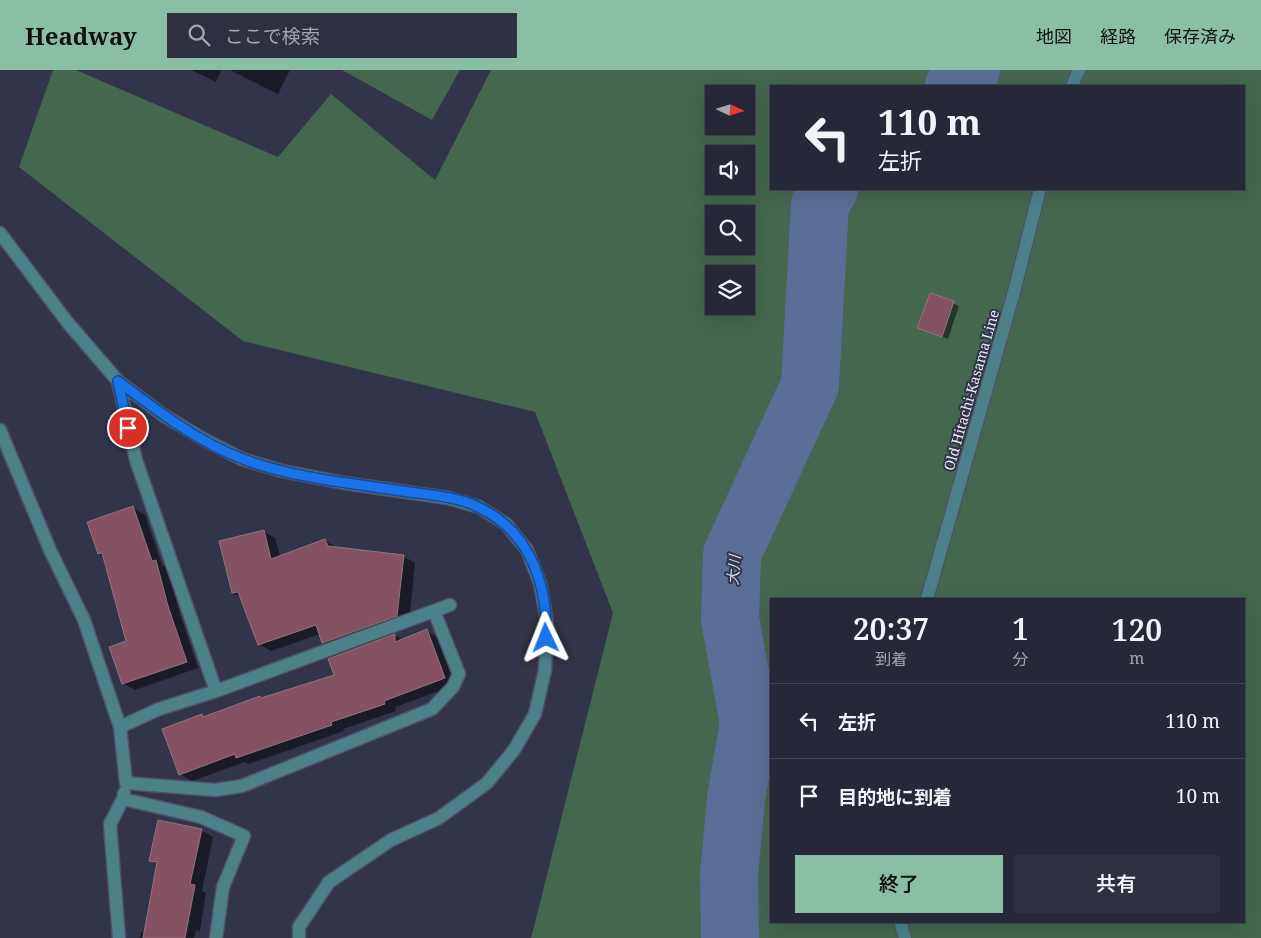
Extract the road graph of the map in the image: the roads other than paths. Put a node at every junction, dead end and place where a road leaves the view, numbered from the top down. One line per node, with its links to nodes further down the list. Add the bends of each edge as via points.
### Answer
1 (1079, 70): 2 (street)
2 (1072, 85)
3 (1040, 190): 7 (street, Old Hitachi-Kasama Line)
4 (0, 233): 5 (street, via 68,323)
5 (118, 381): 10 (street, via 136,460); 17 (street, via 163,415 242,459 282,471 448,498 479,507 506,524 527,550 540,583 547,622 545,670 535,714 514,750 487,783 439,818 391,840 329,882 299,927)
6 (0, 430): 11 (street, via 50,550 84,620)
7 (927, 598)
8 (450, 605): 9 (street)
9 (434, 611): 10 (street); 12 (street, via 459,674 453,687 432,709 242,786 215,790)
10 (216, 691): 11 (street, via 159,709)
11 (120, 727): 12 (street)
12 (126, 783): 13 (street)
13 (123, 799): 15 (street, via 110,824); 16 (street, via 201,817 244,836 223,887)
14 (901, 923): 18 (street)
15 (119, 938)
16 (216, 938)
17 (299, 938)
18 (905, 938)

